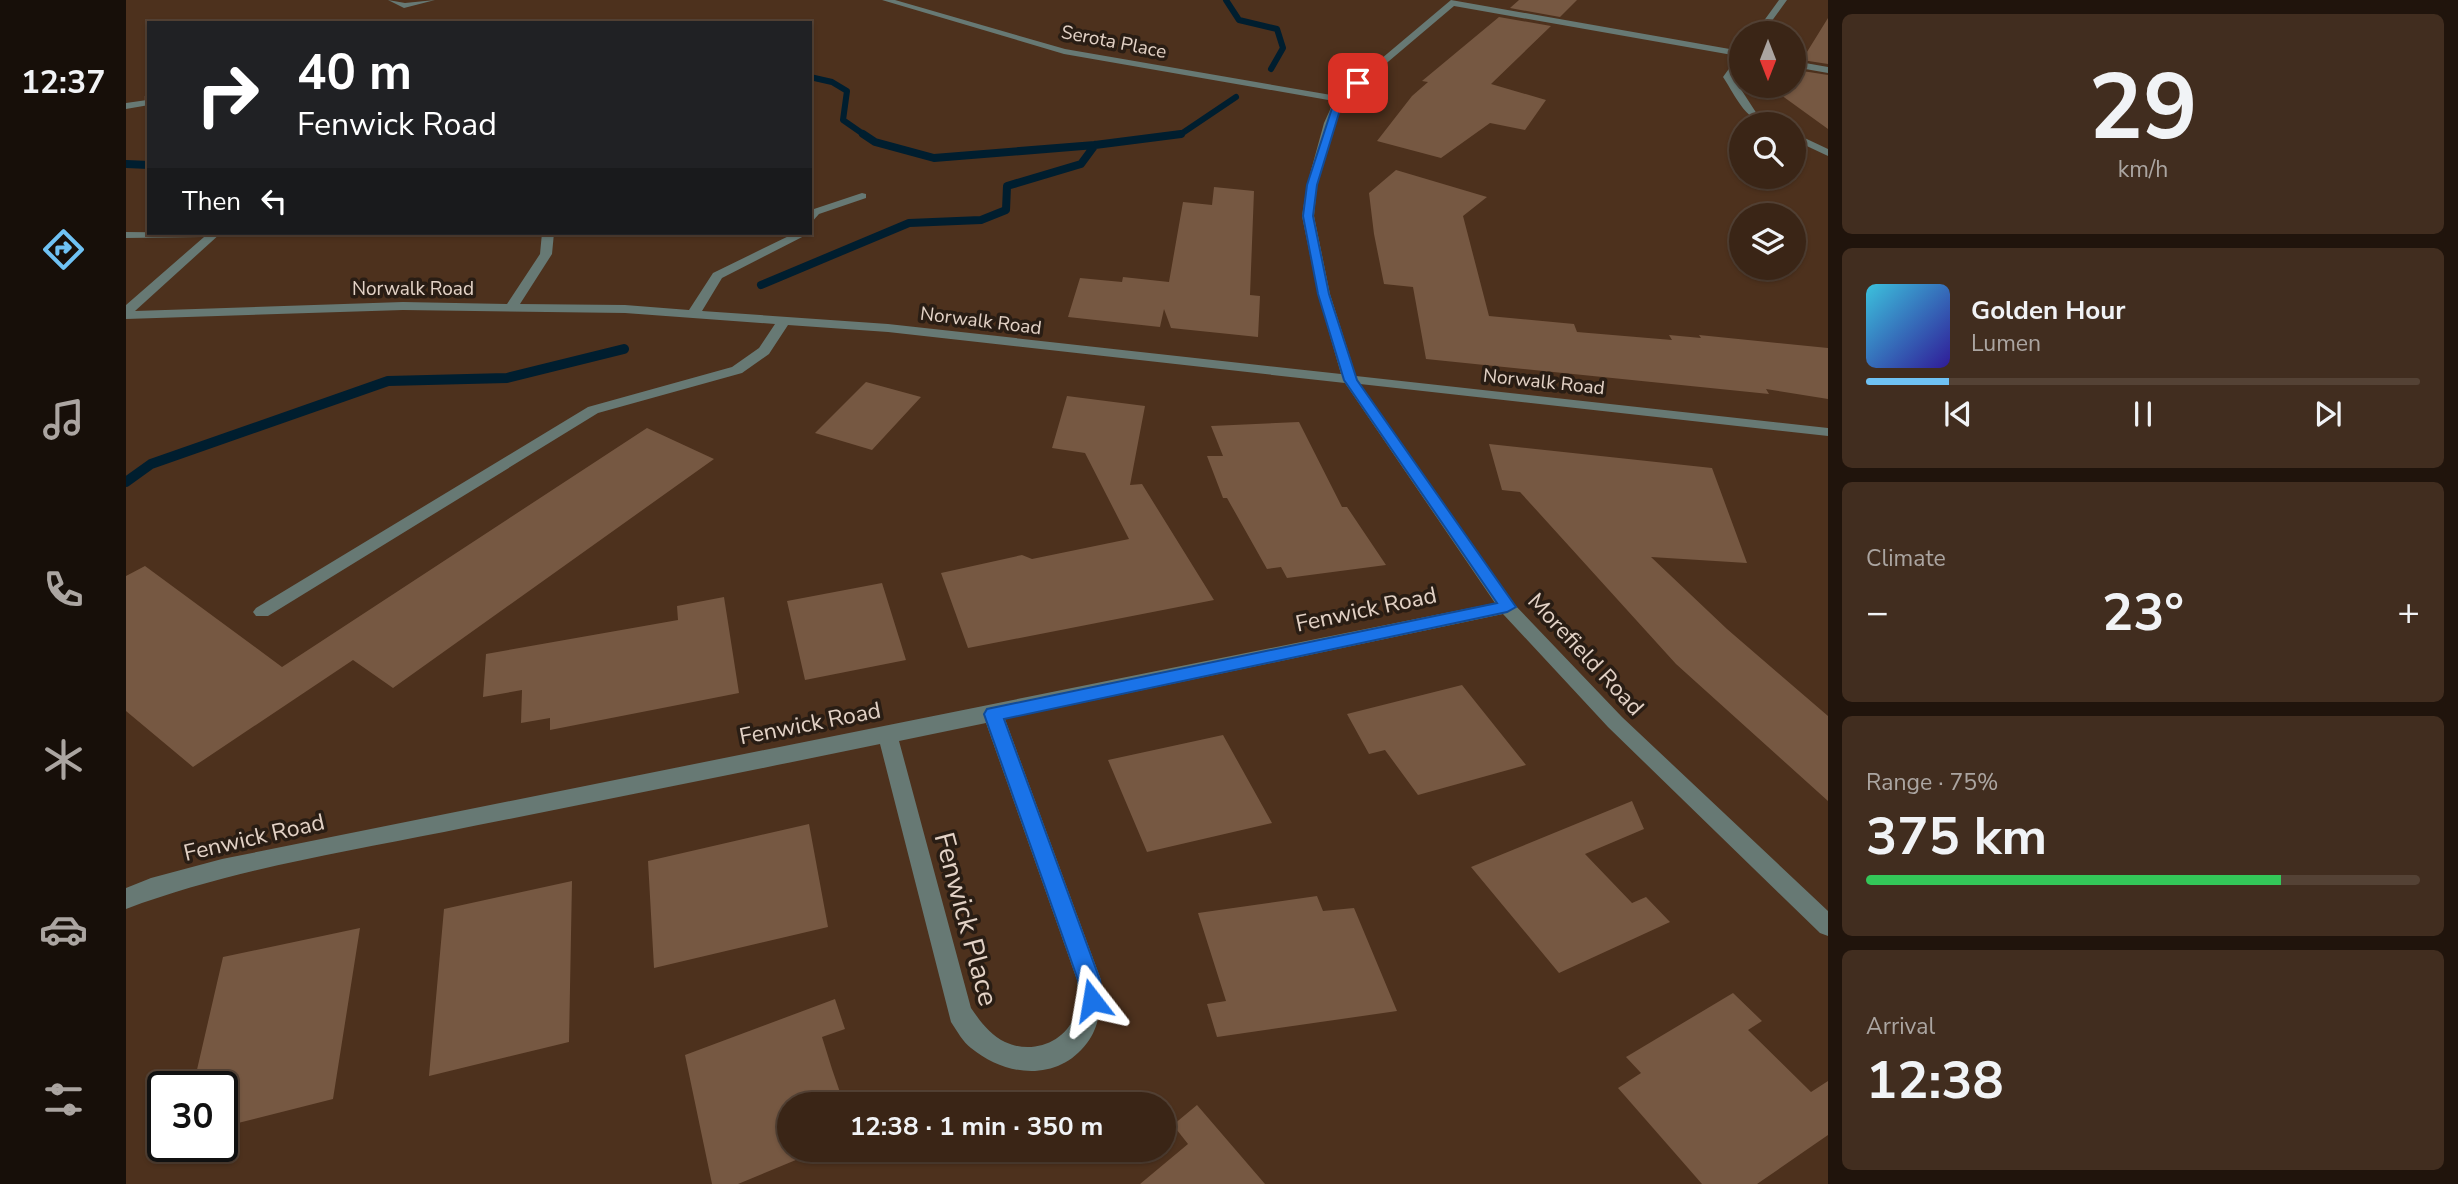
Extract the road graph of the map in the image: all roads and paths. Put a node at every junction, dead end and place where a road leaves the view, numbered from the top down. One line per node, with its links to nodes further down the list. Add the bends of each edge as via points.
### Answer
1 (392, 0): 2 (street, via 404,6)
2 (431, 0)
3 (886, 0): 10 (street, Serota Place, via 1064,51)
4 (1783, 0): 6 (street)
5 (1454, 1): 7 (street); 10 (street)
6 (1768, 21)
7 (1729, 54)
8 (1806, 66): 9 (street)
9 (1828, 70)
10 (1339, 99): 26 (street, Morefield Road, via 1312,185 1308,216 1324,294)
11 (147, 103): 12 (street)
12 (126, 106)
13 (1806, 142): 14 (street)
14 (1828, 153)
15 (862, 196): 16 (street, via 815,212)
16 (812, 217)
17 (127, 235): 18 (street)
18 (147, 235)
19 (213, 235): 23 (street)
20 (548, 235): 22 (street, via 546,254)
21 (800, 235): 24 (street, via 717,276)
22 (511, 307): 23 (street, Norwalk Road); 24 (street, Norwalk Road)
23 (126, 314)
24 (693, 314): 25 (street, Norwalk Road)
25 (784, 320): 26 (street, Norwalk Road); 29 (street, via 764,351 737,370 593,410)
26 (1350, 380): 27 (street, Norwalk Road); 28 (street, Morefield Road)
27 (1828, 432)
28 (1507, 607): 30 (street, Fenwick Road); 33 (street, Morefield Road, via 1615,722)
29 (262, 612)
30 (993, 714): 31 (street, Fenwick Road); 31 (street, Fenwick Place, via 1089,980 1092,1000 1078,1037 1044,1058 1002,1057 977,1040 960,1014)
31 (887, 734): 32 (street, Fenwick Road, via 222,869)
32 (126, 899)
33 (1828, 926)

